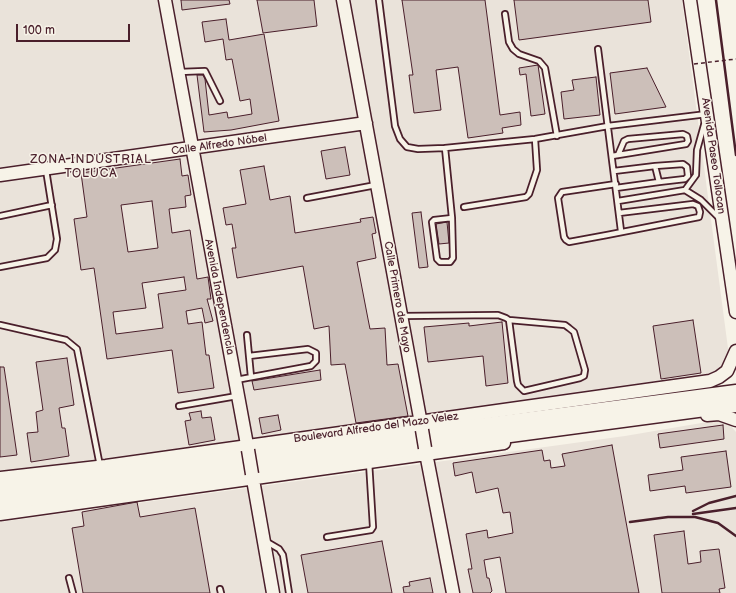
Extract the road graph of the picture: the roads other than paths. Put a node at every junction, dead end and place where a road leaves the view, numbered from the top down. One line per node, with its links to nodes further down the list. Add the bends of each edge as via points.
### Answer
1 (165, 0): 7 (main road, Avenida Independencia)
2 (342, 0): 10 (main road, Calle Primero de Mayo)
3 (379, 0): 14 (lane, via 394,126 407,147)
4 (690, 0): 9 (main road, Avenida Paseo Tollocan)
5 (505, 14): 12 (lane, via 509,42 513,49 519,54 539,61 545,68)
6 (598, 49): 11 (lane)
7 (178, 72): 8 (lane, via 205,70); 15 (main road, Avenida Independencia)
8 (220, 101)
9 (707, 115): 11 (lane); 25 (lane, via 699,142 696,175); 33 (main road, Avenida Paseo Tollocan)
10 (366, 123): 15 (main road, Calle Alfredo Nóbel); 23 (main road, Calle Primero de Mayo)
11 (608, 126): 12 (lane); 17 (lane)
12 (557, 136): 13 (lane)
13 (535, 139): 14 (lane); 29 (lane, via 537,170 526,197)
14 (445, 148): 32 (lane)
15 (191, 149): 19 (main road, Calle Alfredo Nóbel); 44 (main road, Avenida Independencia)
16 (618, 155): 16 (lane, via 624,141 628,139 683,134 687,136 686,144); 17 (lane)
17 (612, 156): 20 (lane)
18 (655, 166): 20 (lane); 22 (lane); 22 (lane, via 683,164 687,167 688,176 685,179)
19 (46, 168): 21 (main road, Calle Alfredo Nóbel); 28 (lane)
20 (614, 171): 24 (lane)
21 (0, 174)
22 (658, 182): 24 (lane)
23 (377, 185): 26 (lane); 37 (main road, Calle Primero de Mayo)
24 (616, 186): 27 (lane); 34 (lane, via 562,192 558,198 564,237 569,242)
25 (685, 190): 27 (lane); 33 (lane, via 708,206)
26 (307, 198)
27 (618, 201): 30 (lane)
28 (52, 205): 31 (lane); 35 (lane, via 57,239 55,250 47,258)
29 (464, 207)
30 (620, 214): 34 (lane); 34 (lane, via 694,204 700,212 698,217)
31 (0, 216)
32 (452, 218): 32 (lane, via 432,222 437,259 440,262 450,262 454,258)
33 (722, 222): 36 (main road, Avenida Paseo Tollocan)
34 (621, 231)
35 (0, 267)
36 (736, 312)
37 (400, 316): 38 (lane, via 498,315); 50 (main road, Calle Primero de Mayo)
38 (509, 320): 38 (lane, via 517,382 521,388 524,390 584,376 585,370 574,332 570,328 565,325)
39 (0, 324): 54 (lane, via 66,340 78,349)
40 (246, 334): 42 (lane)
41 (736, 351): 50 (main road, Boulevard Alfredo del Mazo Velez, via 727,371 710,380)
42 (249, 356): 43 (lane); 43 (lane, via 308,349 316,353 316,361 311,366)
43 (251, 377): 44 (lane)
44 (234, 380): 46 (main road, Avenida Independencia)
45 (736, 392): 57 (main road, Boulevard Alfredo del Mazo Velez)
46 (237, 396): 48 (lane); 51 (main road, Avenida Independencia)
47 (736, 405): 58 (main road)
48 (179, 406)
49 (736, 420): 52 (main road, via 719,414)
50 (421, 426): 51 (main road, Boulevard Alfredo del Mazo Velez); 52 (main road, Calle Primero de Mayo, bridge)
51 (247, 448): 54 (main road, Boulevard Alfredo del Mazo Velez); 55 (main road, Avenida Independencia, bridge)
52 (426, 451): 53 (main road, via 414,456); 66 (main road, Calle Primero de Mayo)
53 (369, 462): 55 (main road); 60 (lane, via 373,527 371,530)
54 (100, 466): 56 (main road, Boulevard Alfredo del Mazo Velez)
55 (252, 476): 59 (main road); 61 (main road, Avenida Independencia)
56 (0, 478)
57 (0, 489)
58 (0, 503)
59 (0, 514)
60 (327, 537)
61 (264, 540): 64 (main road, Avenida Independencia); 65 (lane, via 279,549 283,555)
62 (69, 578): 63 (lane)
63 (73, 593)
64 (273, 593)
65 (289, 593)
66 (453, 593)

